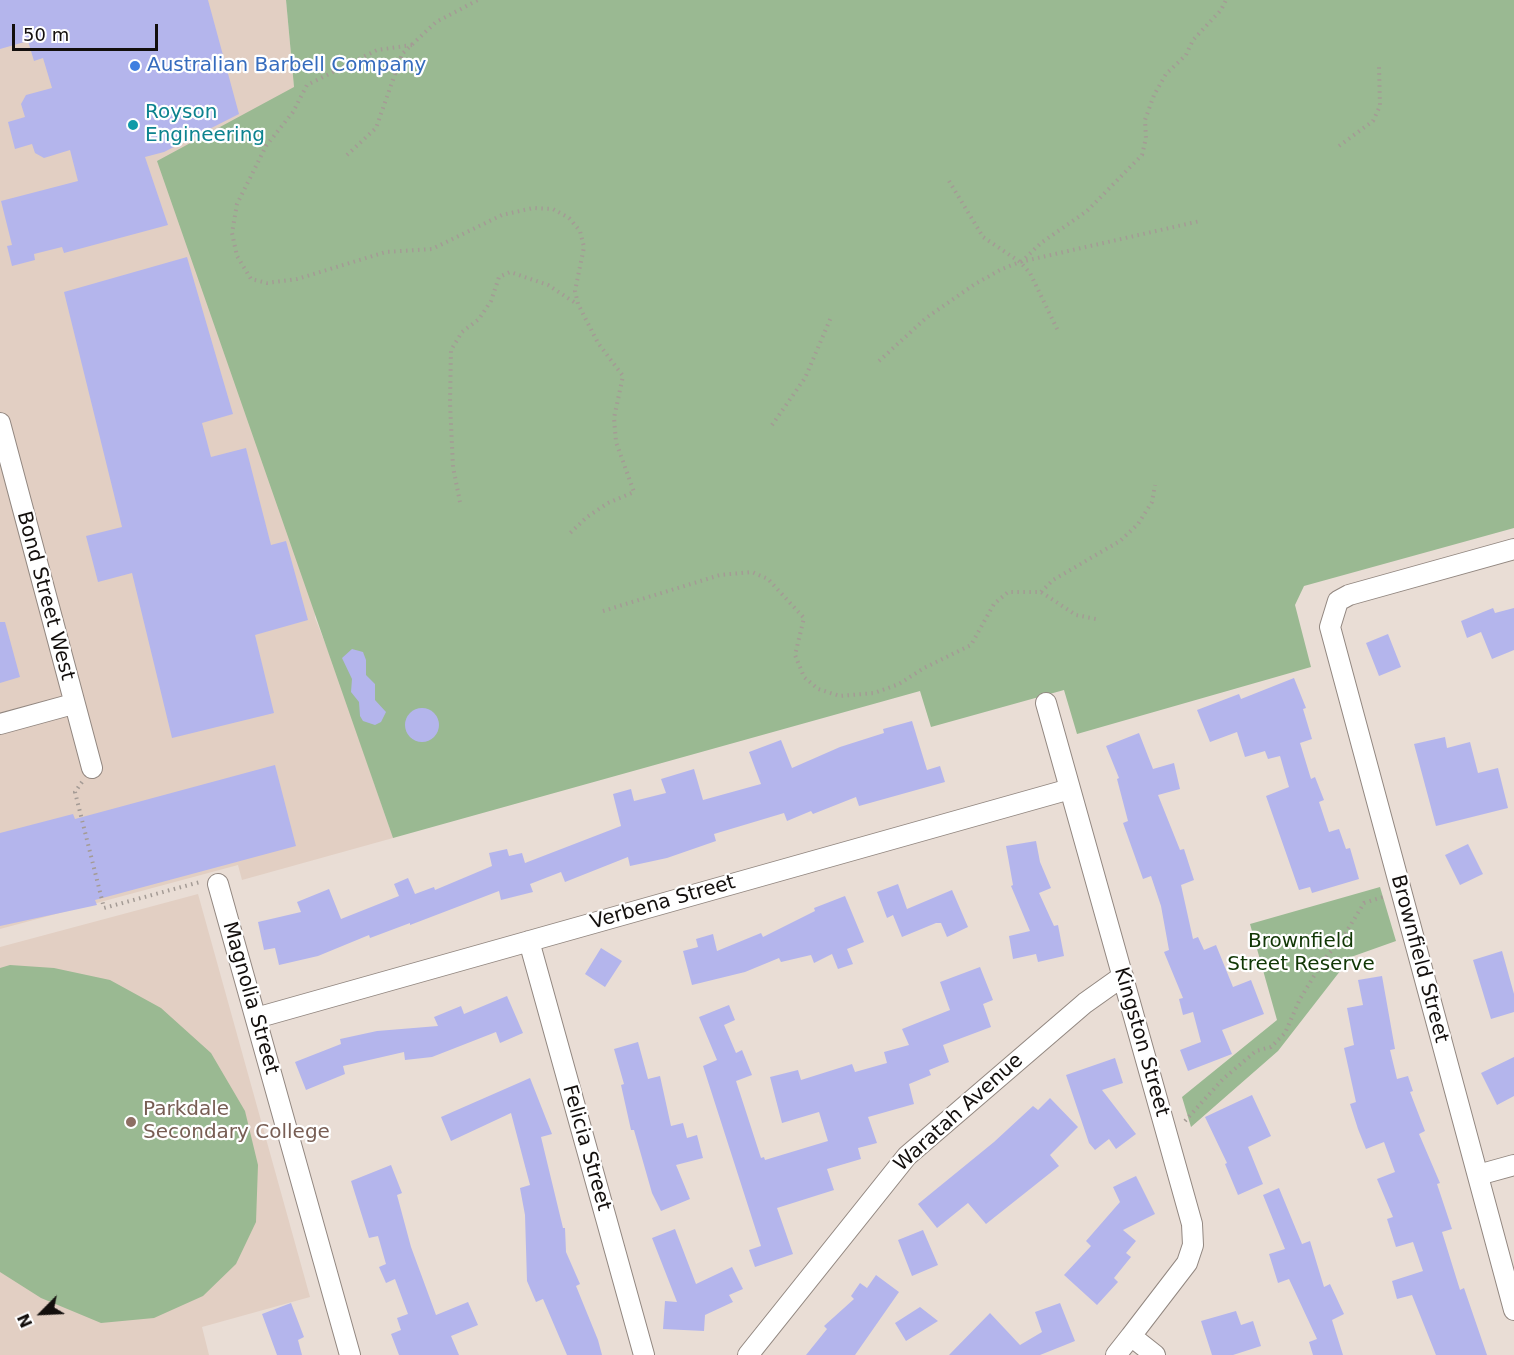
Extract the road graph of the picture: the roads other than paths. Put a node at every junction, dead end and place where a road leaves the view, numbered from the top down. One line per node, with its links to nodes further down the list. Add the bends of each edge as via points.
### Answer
1 (0, 423): 4 (street, Bond Street West)
2 (1514, 549): 13 (street, Brownfield Street, via 1349,594 1334,608 1331,636)
3 (1046, 703): 7 (street, Kingston Street)
4 (73, 704): 5 (street); 6 (street, Bond Street West)
5 (0, 724)
6 (92, 768)
7 (1070, 789): 9 (street, Verbena Street); 10 (street, Kingston Street)
8 (213, 882): 11 (street, Magnolia Street)
9 (529, 941): 11 (street, Verbena Street); 17 (street, Felicia Street)
10 (1123, 976): 15 (street, Kingston Street, via 1194,1234 1187,1263); 18 (street, Waratah Avenue, via 1085,1003 907,1156)
11 (256, 1018): 16 (street, Magnolia Street)
12 (1514, 1165): 13 (street)
13 (1478, 1175): 14 (street, Brownfield Street)
14 (1514, 1310)
15 (1131, 1336): 19 (street, Kingston Street); 20 (street)
16 (350, 1355)
17 (644, 1355)
18 (748, 1355)
19 (1116, 1355)
20 (1155, 1355)

